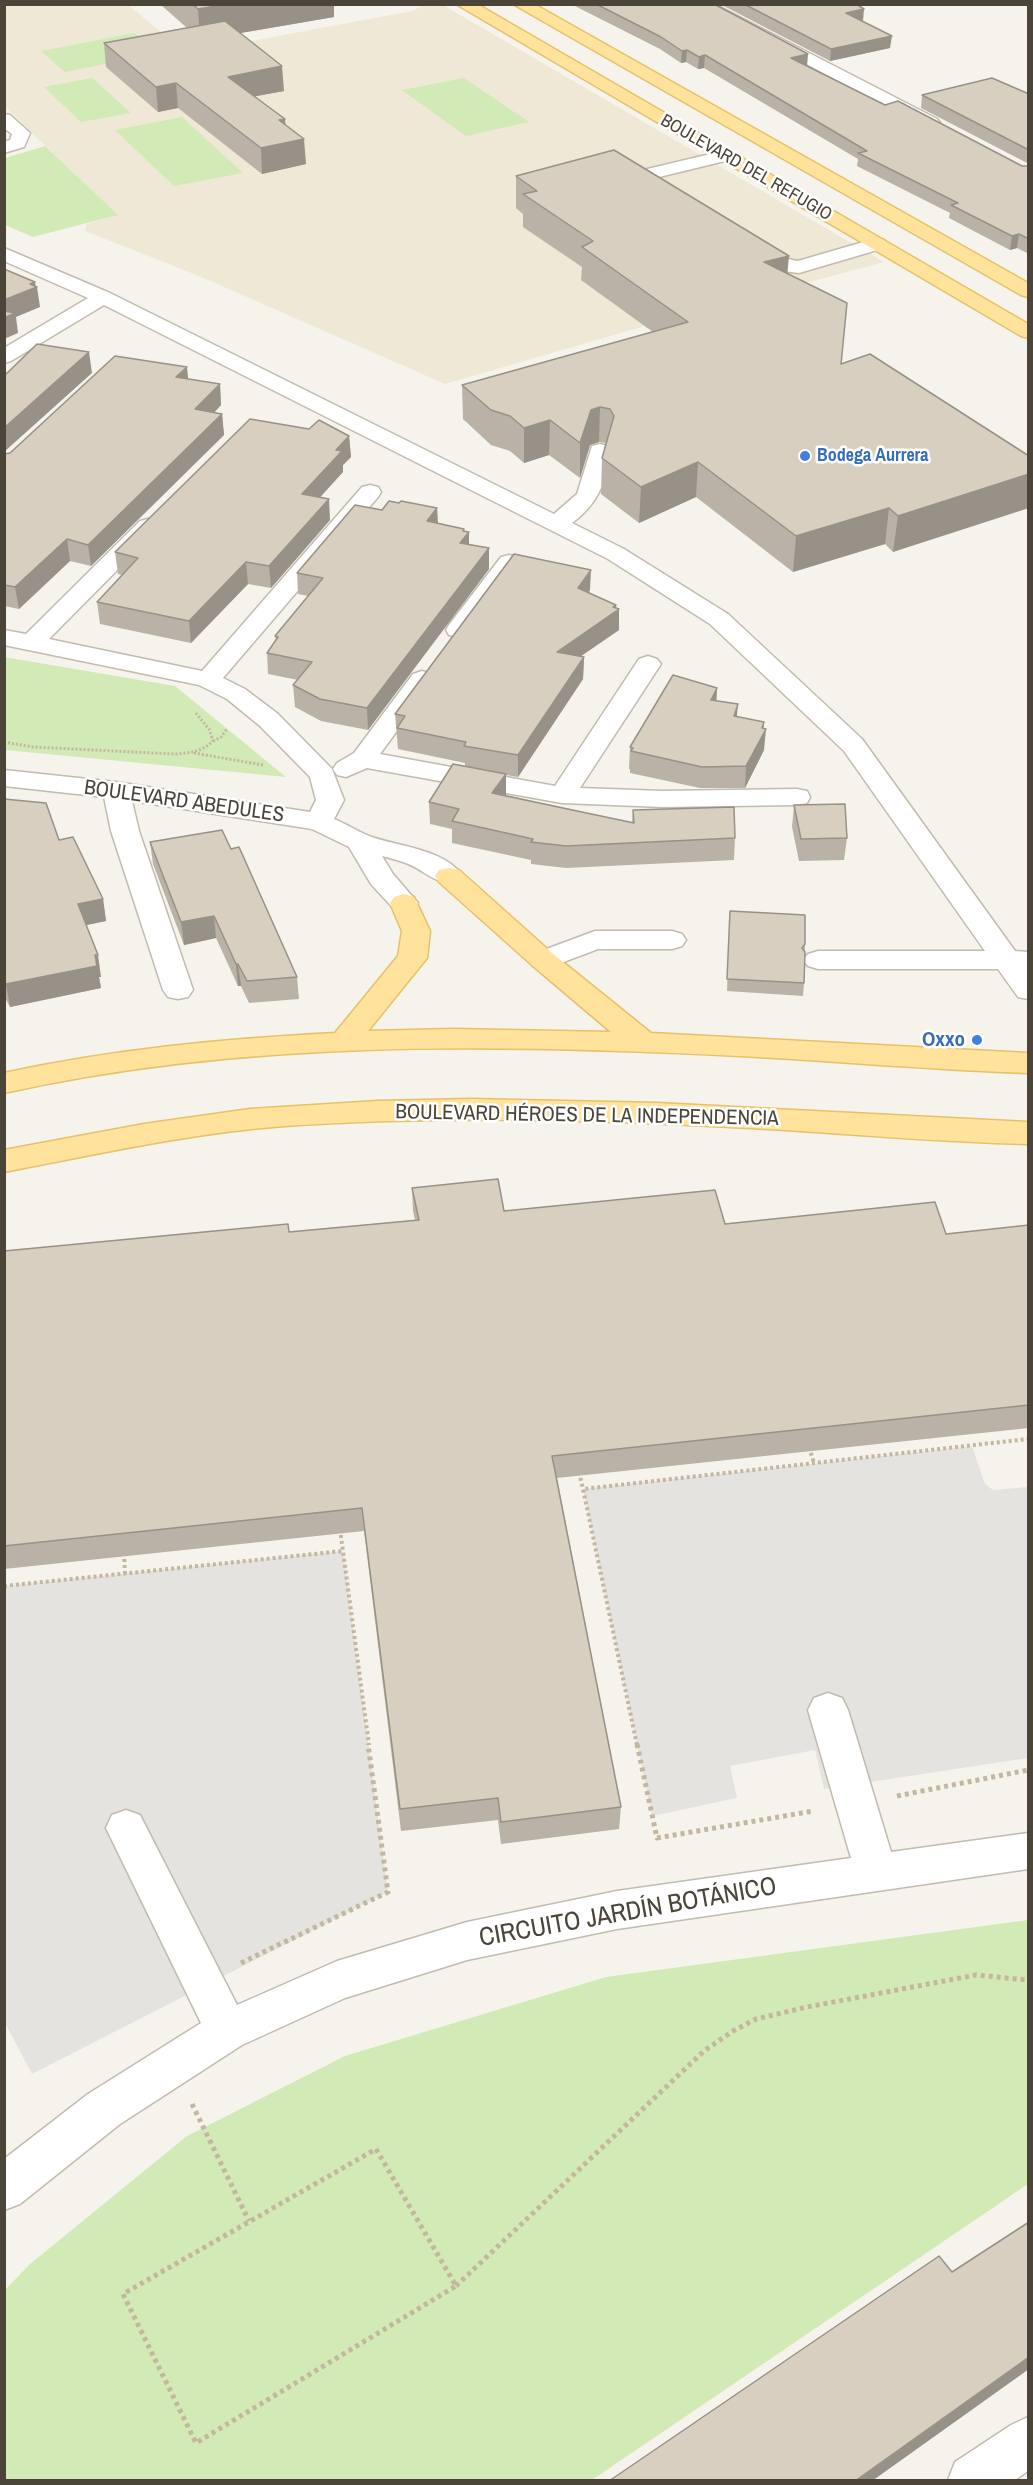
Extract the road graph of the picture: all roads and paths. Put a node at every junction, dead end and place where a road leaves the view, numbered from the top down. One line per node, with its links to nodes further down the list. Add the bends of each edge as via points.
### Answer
1 (464, 4): 7 (main road, BOULEVARD DEL REFUGIO)
2 (520, 4): 12 (main road, BOULEVARD DEL REFUGIO)
3 (701, 4): 5 (street)
4 (4, 118): 6 (street, via 21,133 18,143)
5 (944, 130)
6 (4, 148)
7 (723, 156): 8 (street, via 646,175 645,181); 10 (main road, BOULEVARD DEL REFUGIO)
8 (684, 205)
9 (733, 236): 10 (street, via 782,266 799,267)
10 (877, 244): 14 (main road, BOULEVARD DEL REFUGIO)
11 (4, 254): 13 (street)
12 (1029, 291)
13 (103, 297): 15 (street); 19 (street)
14 (1029, 332)
15 (8, 351)
16 (600, 451): 19 (street, via 593,489 582,506)
17 (370, 492): 24 (street)
18 (167, 507): 22 (street)
19 (555, 524): 41 (street, via 616,554 719,619 853,745)
20 (508, 562): 28 (street)
21 (4, 637): 22 (street)
22 (31, 643): 24 (street)
23 (648, 664): 32 (street)
24 (208, 680): 29 (street, via 236,694 269,720)
25 (189, 708): 27 (path, via 209,729 213,741 208,747)
26 (4, 742): 27 (path, via 33,747)
27 (190, 753): 29 (path)
28 (363, 759): 29 (street); 32 (street)
29 (323, 775): 34 (street, via 330,800)
30 (4, 778): 31 (street, BOULEVARD ABEDULES)
31 (116, 790): 34 (street, BOULEVARD ABEDULES); 42 (street, via 125,831)
32 (562, 795): 33 (street, via 663,800)
33 (797, 797)
34 (319, 822): 35 (street, BOULEVARD ABEDULES)
35 (360, 842): 36 (street, BOULEVARD ABEDULES, via 417,857); 37 (street, via 381,878)
36 (449, 876): 39 (main road)
37 (404, 903): 44 (main road, via 416,931 412,958)
38 (672, 940): 39 (street, via 595,940)
39 (543, 960): 45 (main road)
40 (818, 960): 41 (street)
41 (1017, 960): 43 (street)
42 (178, 990)
43 (1029, 990)
44 (345, 1040): 45 (main road, via 503,1038); 47 (main road, via 183,1053)
45 (643, 1042): 46 (main road)
46 (1029, 1063)
47 (4, 1083)
48 (1029, 1133): 49 (main road, BOULEVARD HÉROES DE LA INDEPENDENCIA, via 597,1112 433,1109 272,1117 135,1135)
49 (4, 1161)
50 (1029, 1439): 52 (path)
51 (808, 1441): 52 (path)
52 (814, 1463): 54 (path)
53 (578, 1466): 54 (path)
54 (583, 1489): 62 (path, via 657,1838)
55 (340, 1528): 57 (path)
56 (124, 1551): 58 (path)
57 (342, 1551): 58 (path); 67 (path, via 388,1892)
58 (125, 1574): 59 (path)
59 (4, 1586)
60 (828, 1710): 62 (street)
61 (1029, 1770): 62 (path)
62 (856, 1803): 65 (street)
63 (126, 1828): 67 (street)
64 (1029, 1851): 65 (street, CIRCUITO JARDÍN BOTÁNICO)
65 (876, 1872): 68 (street, CIRCUITO JARDÍN BOTÁNICO, via 617,1910 467,1941 337,1981)
66 (1029, 1980): 72 (path, via 976,1975 807,2007 756,2019 733,2031 704,2051)
67 (203, 1982): 68 (street)
68 (226, 2031): 69 (street, CIRCUITO JARDÍN BOTÁNICO)
69 (173, 2066): 70 (street, CIRCUITO JARDÍN BOTÁNICO, via 104,2109); 71 (path)
70 (4, 2188)
71 (249, 2221): 72 (path, via 376,2149); 72 (path, via 123,2294 196,2444)
72 (456, 2286)
73 (1029, 2442): 74 (street)
74 (973, 2481)

